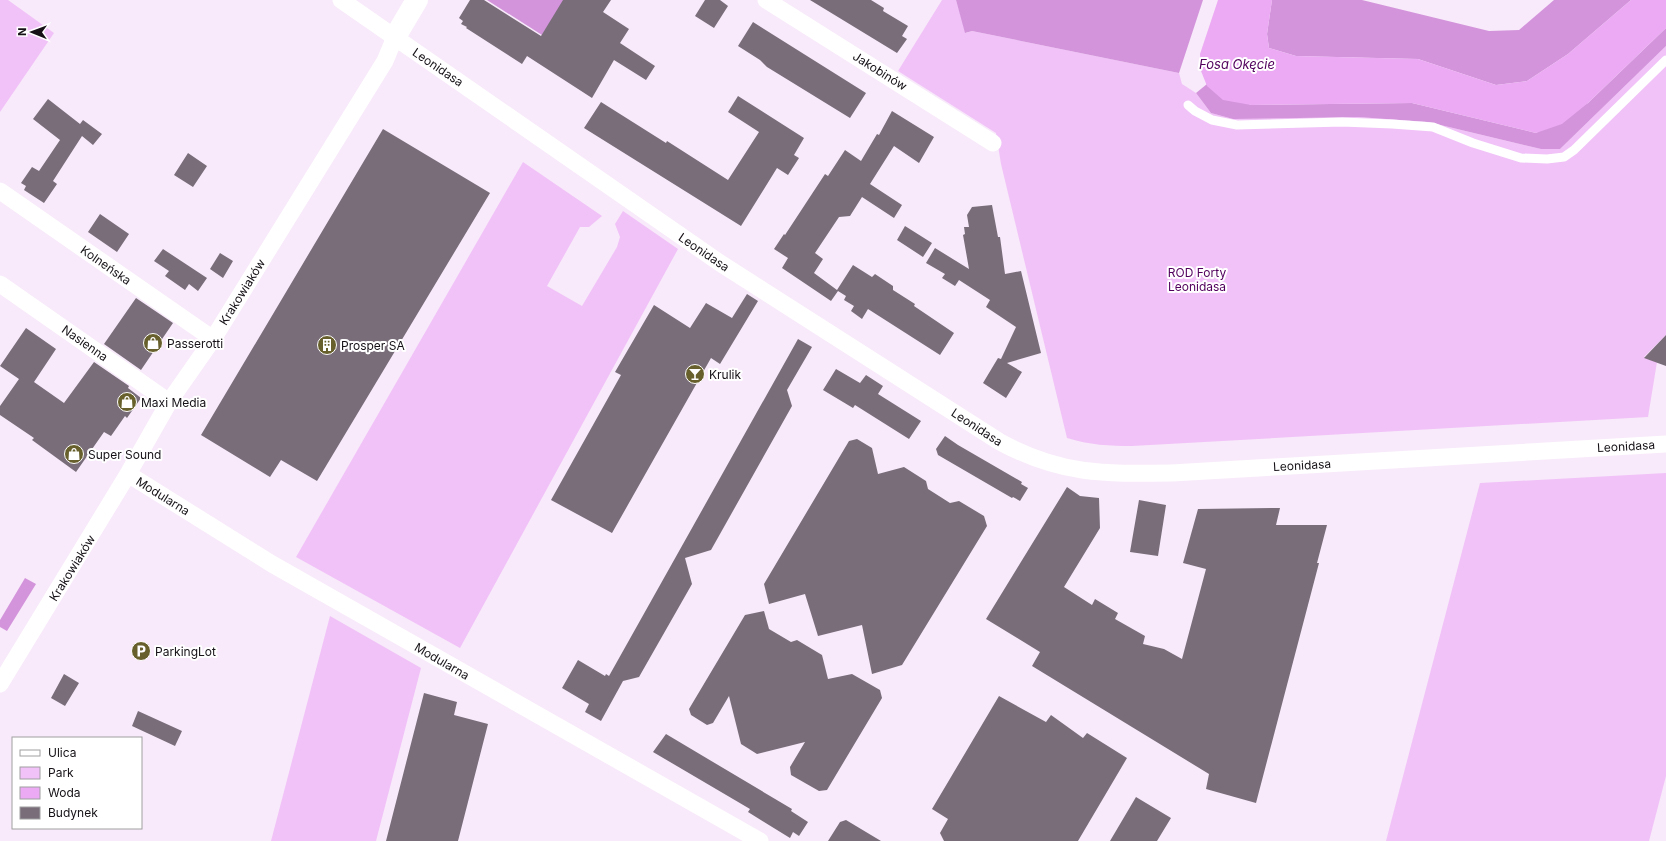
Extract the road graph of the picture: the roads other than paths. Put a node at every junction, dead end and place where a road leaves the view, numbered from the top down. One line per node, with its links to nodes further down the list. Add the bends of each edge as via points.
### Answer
1 (341, 0): 4 (street, Leonidasa)
2 (417, 0): 4 (street, Krakowiaków)
3 (766, 0): 7 (street, Jakobinów)
4 (395, 37): 10 (street, Krakowiaków, via 385,61); 12 (street, Leonidasa, via 720,263 1000,442 1017,452 1046,463 1097,473 1172,473)
5 (1666, 60): 6 (lane, via 1574,150 1564,157 1547,159 1521,158 1433,127 1342,122 1237,125 1212,120)
6 (1188, 104)
7 (993, 143)
8 (0, 191): 10 (street, Kolneńska)
9 (0, 284): 11 (street, Nasienna)
10 (213, 338): 11 (street, Krakowiaków)
11 (169, 402): 13 (street, Krakowiaków)
12 (1666, 444)
13 (128, 474): 14 (street, Krakowiaków); 15 (street, Modularna, via 272,564)
14 (0, 684)
15 (760, 841)

